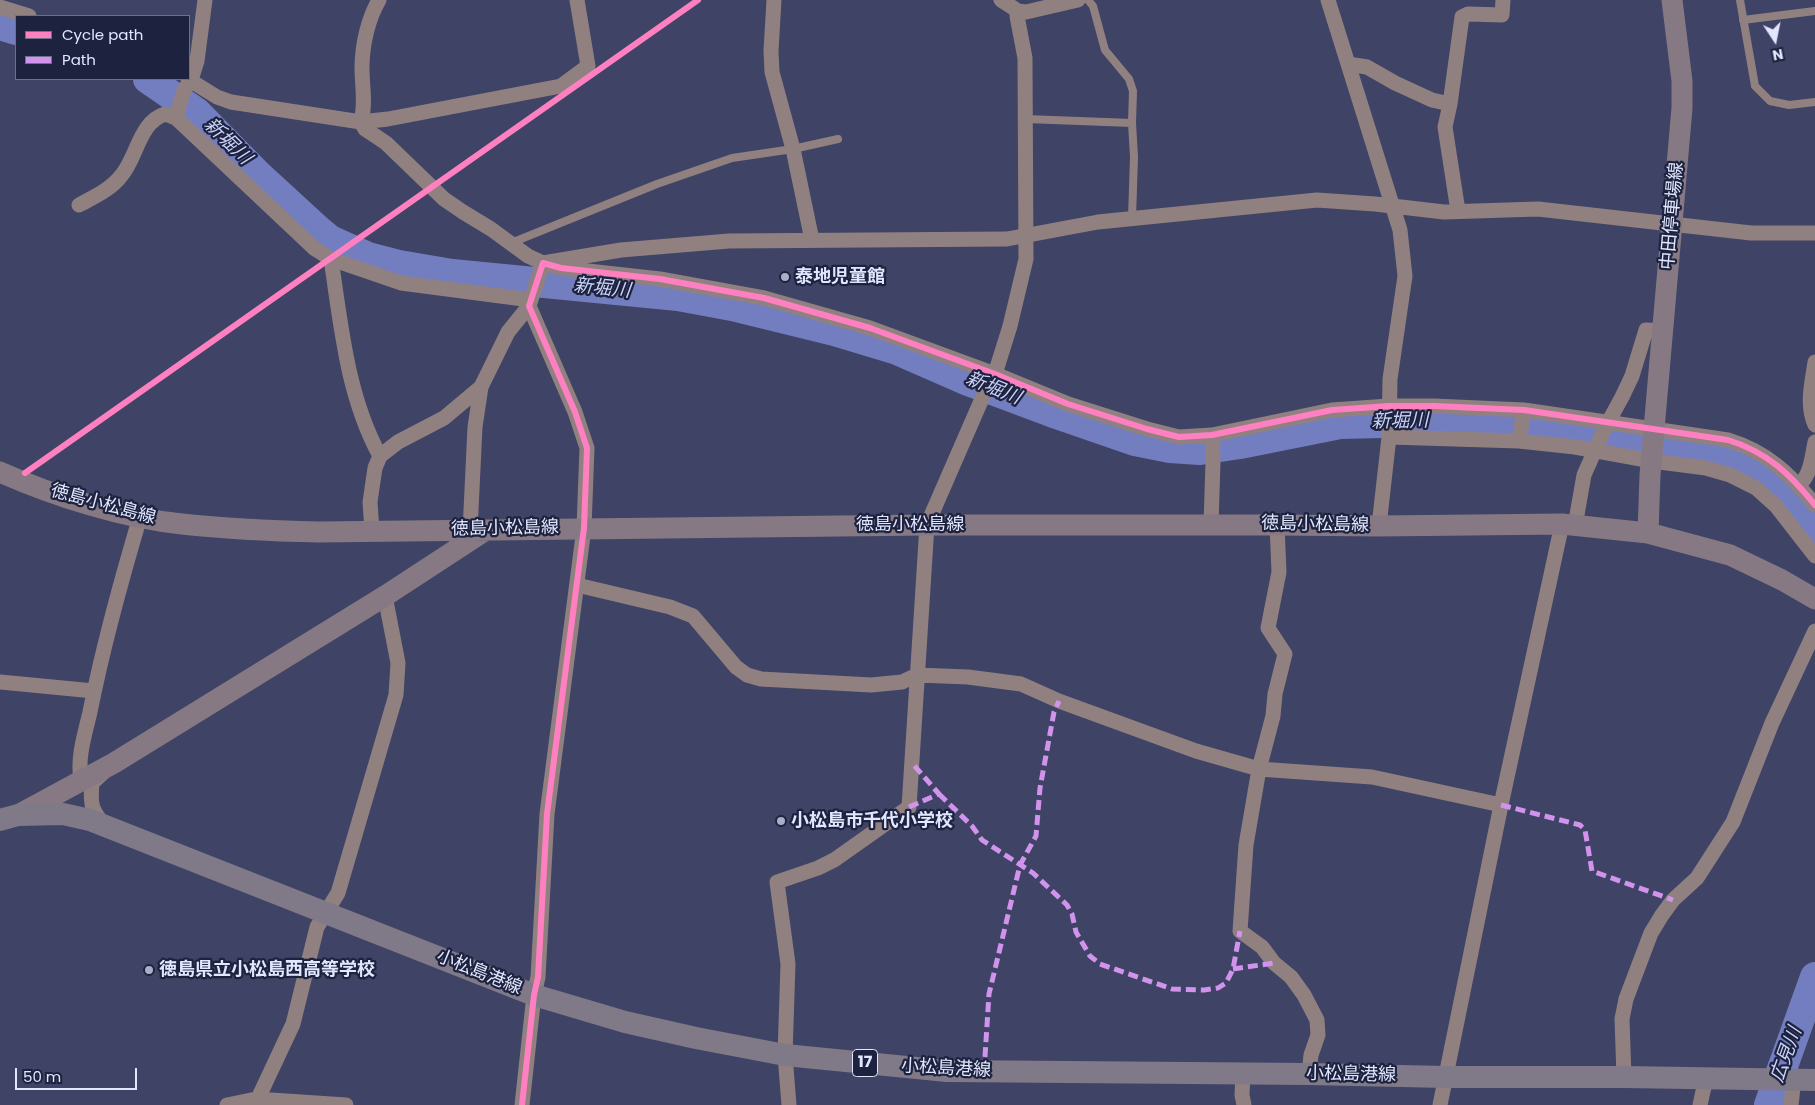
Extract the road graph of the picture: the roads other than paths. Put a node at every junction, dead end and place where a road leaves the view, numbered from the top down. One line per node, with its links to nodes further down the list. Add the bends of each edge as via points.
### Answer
1 (205, 0): 18 (street, via 197,61)
2 (379, 0): 24 (street, via 372,12 365,40 362,66 364,104)
3 (577, 0): 24 (street, via 588,66 561,86)
4 (774, 0): 27 (street, via 770,51 772,72)
5 (1001, 0): 14 (street)
6 (1078, 0): 14 (street)
7 (1088, 0): 25 (lane, via 1093,6 1105,50 1129,79 1133,91)
8 (1328, 0): 17 (street)
9 (1503, 0): 21 (street, via 1502,15 1468,14 1462,17)
10 (1672, 0): 32 (main road, 中田停車場線, via 1682,108)
11 (1740, 0): 16 (lane)
12 (0, 7): 15 (street)
13 (1815, 10): 16 (lane)
14 (1018, 11): 23 (street, via 1025,58)
15 (26, 15)
16 (1743, 20): 20 (lane, via 1755,86 1770,101 1789,105)
17 (1348, 64): 21 (street, via 1366,68 1425,97); 29 (street)
18 (190, 78)
19 (188, 83): 22 (street); 24 (street, via 231,102)
20 (1815, 102)
21 (1450, 104): 30 (street, via 1445,127)
22 (177, 116): 28 (street, via 165,114 152,120 122,176 106,190); 37 (street, via 315,249)
23 (1026, 119): 25 (lane); 34 (street)
24 (360, 122): 36 (street, via 444,199)
25 (1132, 123): 31 (lane)
26 (838, 139): 27 (lane)
27 (793, 149): 35 (street); 36 (lane, via 732,158 657,184)
28 (79, 205)
29 (1394, 207): 30 (street); 31 (street, via 1317,200); 44 (street, via 1405,276 1390,379)
30 (1458, 211): 32 (street, via 1538,209)
31 (1132, 218): 34 (street)
32 (1672, 225): 33 (street, via 1751,232); 40 (main road, 中田停車場線)
33 (1815, 233)
34 (1027, 235): 35 (street, via 1006,239); 42 (street, via 1026,259 1010,326)
35 (812, 240): 38 (street, via 729,241 622,250)
36 (511, 243): 38 (street)
37 (330, 259): 39 (street, via 400,283); 54 (street, via 354,389 370,438)
38 (541, 267): 39 (street); 42 (street, via 660,279 764,298 870,328)
39 (531, 300): 43 (street, via 508,332); 65 (street, via 587,448)
40 (1664, 331): 47 (street, via 1646,330 1632,376); 48 (main road, 中田停車場線)
41 (1815, 364): 46 (street, via 1810,406)
42 (993, 376): 50 (street, via 1147,430 1179,437); 60 (street)
43 (481, 387): 54 (street, via 444,418 398,442); 66 (street, via 475,427)
44 (1389, 410): 45 (street, via 1434,406); 49 (street); 50 (street, via 1332,410)
45 (1523, 413): 47 (street); 51 (street)
46 (1815, 425)
47 (1606, 426): 48 (street); 53 (street)
48 (1654, 431): 55 (main road, 中田停車場線); 57 (street, via 1728,440 1747,446 1781,467)
49 (1389, 434): 51 (street); 64 (street)
50 (1212, 437): 61 (street)
51 (1519, 438): 53 (street)
52 (1815, 442): 57 (street, via 1809,469)
53 (1596, 448): 55 (street); 63 (street)
54 (380, 456): 67 (street, via 374,468 370,502)
55 (1652, 458): 68 (main road); 69 (street, via 1706,468 1756,488 1776,506)
56 (0, 472): 59 (main road, 徳島小松島線, via 69,499)
57 (1799, 485): 58 (street)
58 (1815, 505)
59 (140, 517): 67 (main road, 徳島小松島線, via 180,524 256,530); 76 (street, via 119,586)
60 (927, 525): 61 (main road, 徳島小松島線); 65 (main road, 徳島小松島線); 74 (street)
61 (1211, 525): 62 (main road, 徳島小松島線)
62 (1277, 525): 64 (main road, 徳島小松島線); 78 (street, via 1278,572 1268,628 1285,654)
63 (1568, 525): 64 (main road, 徳島小松島線); 68 (main road, 徳島小松島線); 80 (street)
64 (1379, 526)
65 (584, 528): 66 (main road, 徳島小松島線); 70 (street)
66 (478, 530): 67 (main road, 徳島小松島線); 71 (main road)
67 (372, 531)
68 (1648, 533): 72 (main road, 徳島小松島線, via 1730,555)
69 (1815, 556)
70 (577, 585): 74 (street, via 670,607 693,616 736,667 747,675 762,679 871,684 902,682); 84 (street, via 547,814 538,977)
71 (386, 596): 77 (main road); 83 (street, via 398,663 396,695 338,893)
72 (1815, 599)
73 (1815, 631): 88 (street, via 1772,723 1733,822 1697,878 1673,900 1652,933 1626,998 1622,1019)
74 (917, 675): 78 (street, via 1021,684 1059,702 1196,751); 85 (street, via 909,806 834,860 777,882 788,964)
75 (0, 682): 76 (street)
76 (94, 691): 79 (street, via 79,766)
77 (114, 763): 79 (main road); 82 (street, via 92,783 94,812)
78 (1259, 769): 80 (street, via 1372,777); 87 (street, via 1246,845 1240,931 1291,977 1317,1020 1318,1035)
79 (81, 780): 81 (main road)
80 (1501, 805): 89 (street)
81 (9, 818): 82 (main road, 小松島港線 / 17, via 63,814)
82 (105, 826): 83 (main road, 小松島港線 / 17)
83 (327, 912): 84 (main road, 小松島港線 / 17); 92 (street, via 317,927 293,1024)
84 (534, 995): 85 (main road, 小松島港線 / 17, via 625,1022); 95 (street)
85 (785, 1055): 86 (main road, 小松島港線 / 17, via 947,1071); 96 (street)
86 (1243, 1074): 87 (main road, 小松島港線 / 17); 97 (street)
87 (1309, 1074): 89 (main road, 小松島港線 / 17)
88 (1624, 1077): 89 (main road, 小松島港線 / 17); 90 (main road, 小松島港線 / 17)
89 (1446, 1078): 98 (street)
90 (1706, 1078): 91 (main road, 小松島港線 / 17); 99 (street)
91 (1792, 1079): 100 (street)
92 (256, 1102): 93 (street); 94 (street)
93 (228, 1105)
94 (346, 1105)
95 (522, 1105)
96 (789, 1105)
97 (1244, 1105)
98 (1440, 1105)
99 (1700, 1105)
100 (1791, 1105)

